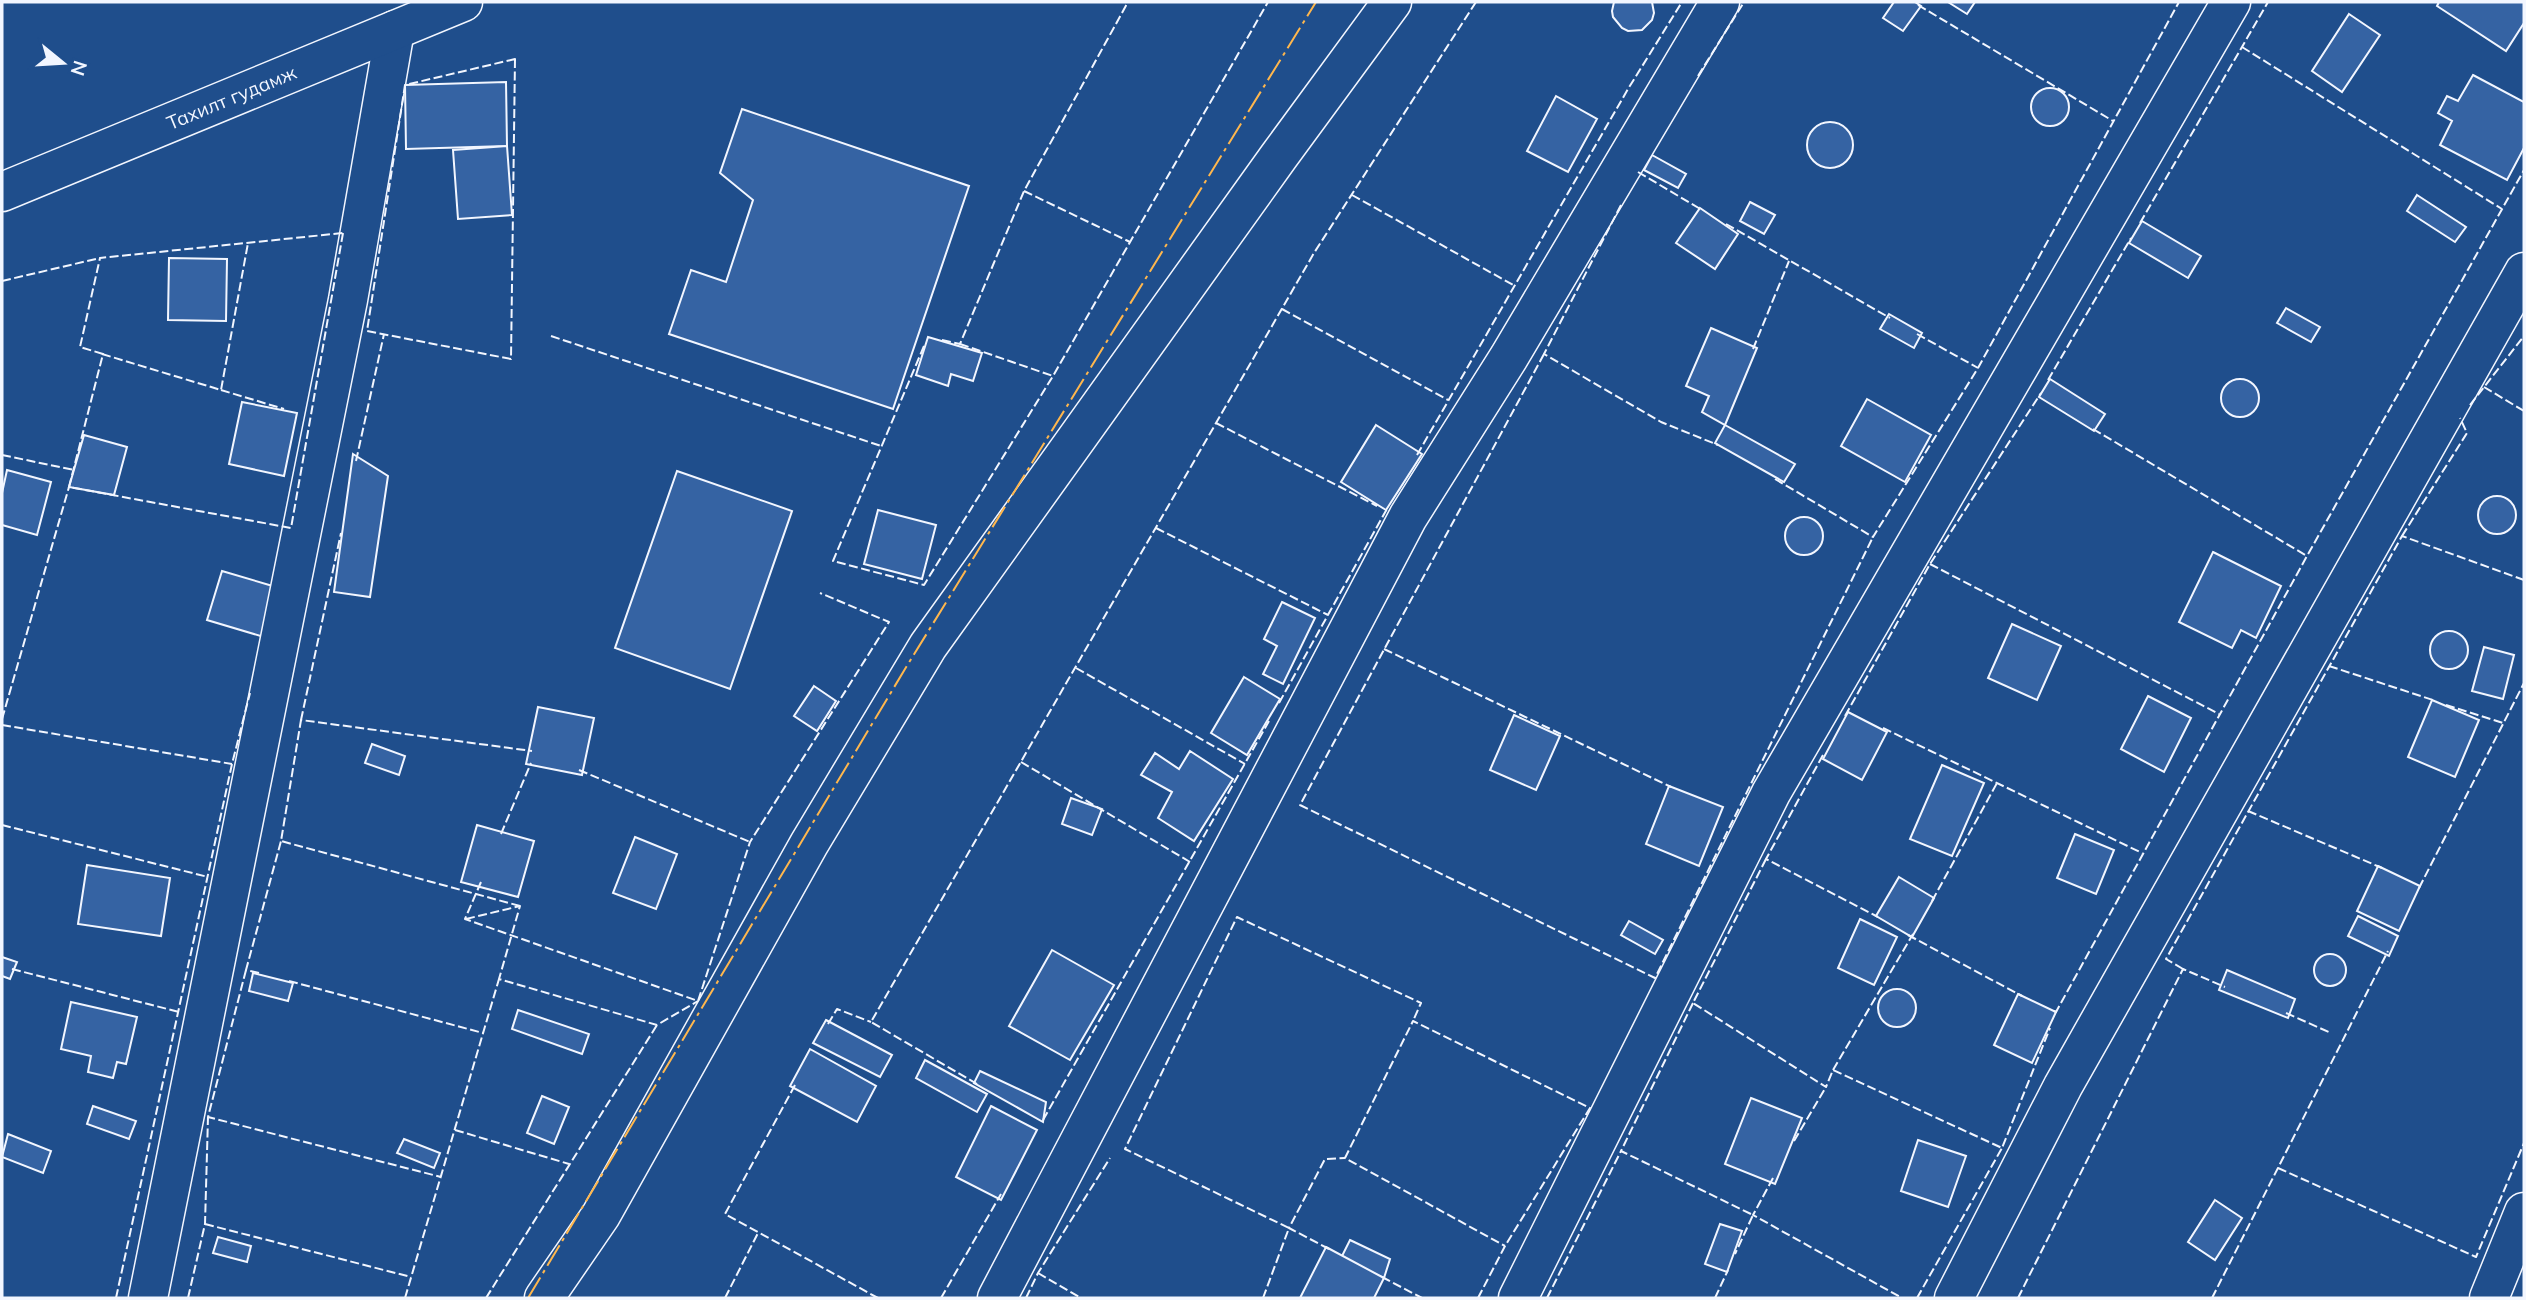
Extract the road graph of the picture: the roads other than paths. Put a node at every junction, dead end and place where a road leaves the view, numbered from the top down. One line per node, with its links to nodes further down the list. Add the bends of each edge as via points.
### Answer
1 (463, 2): 5 (street, Тахилт гудамж)
2 (1392, 2): 10 (street, via 928,646 809,844 601,1215)
3 (1720, 2): 11 (street, via 1408,517)
4 (2231, 2): 12 (street, via 1771,793)
5 (395, 30): 6 (street, Тахилт гудамж); 9 (street, via 348,300)
6 (2, 192)
7 (2524, 272): 13 (street, via 2063,1086)
8 (2524, 1212): 14 (street)
9 (148, 1298)
10 (544, 1298)
11 (997, 1298)
12 (1518, 1298)
13 (1954, 1298)
14 (2489, 1298)

